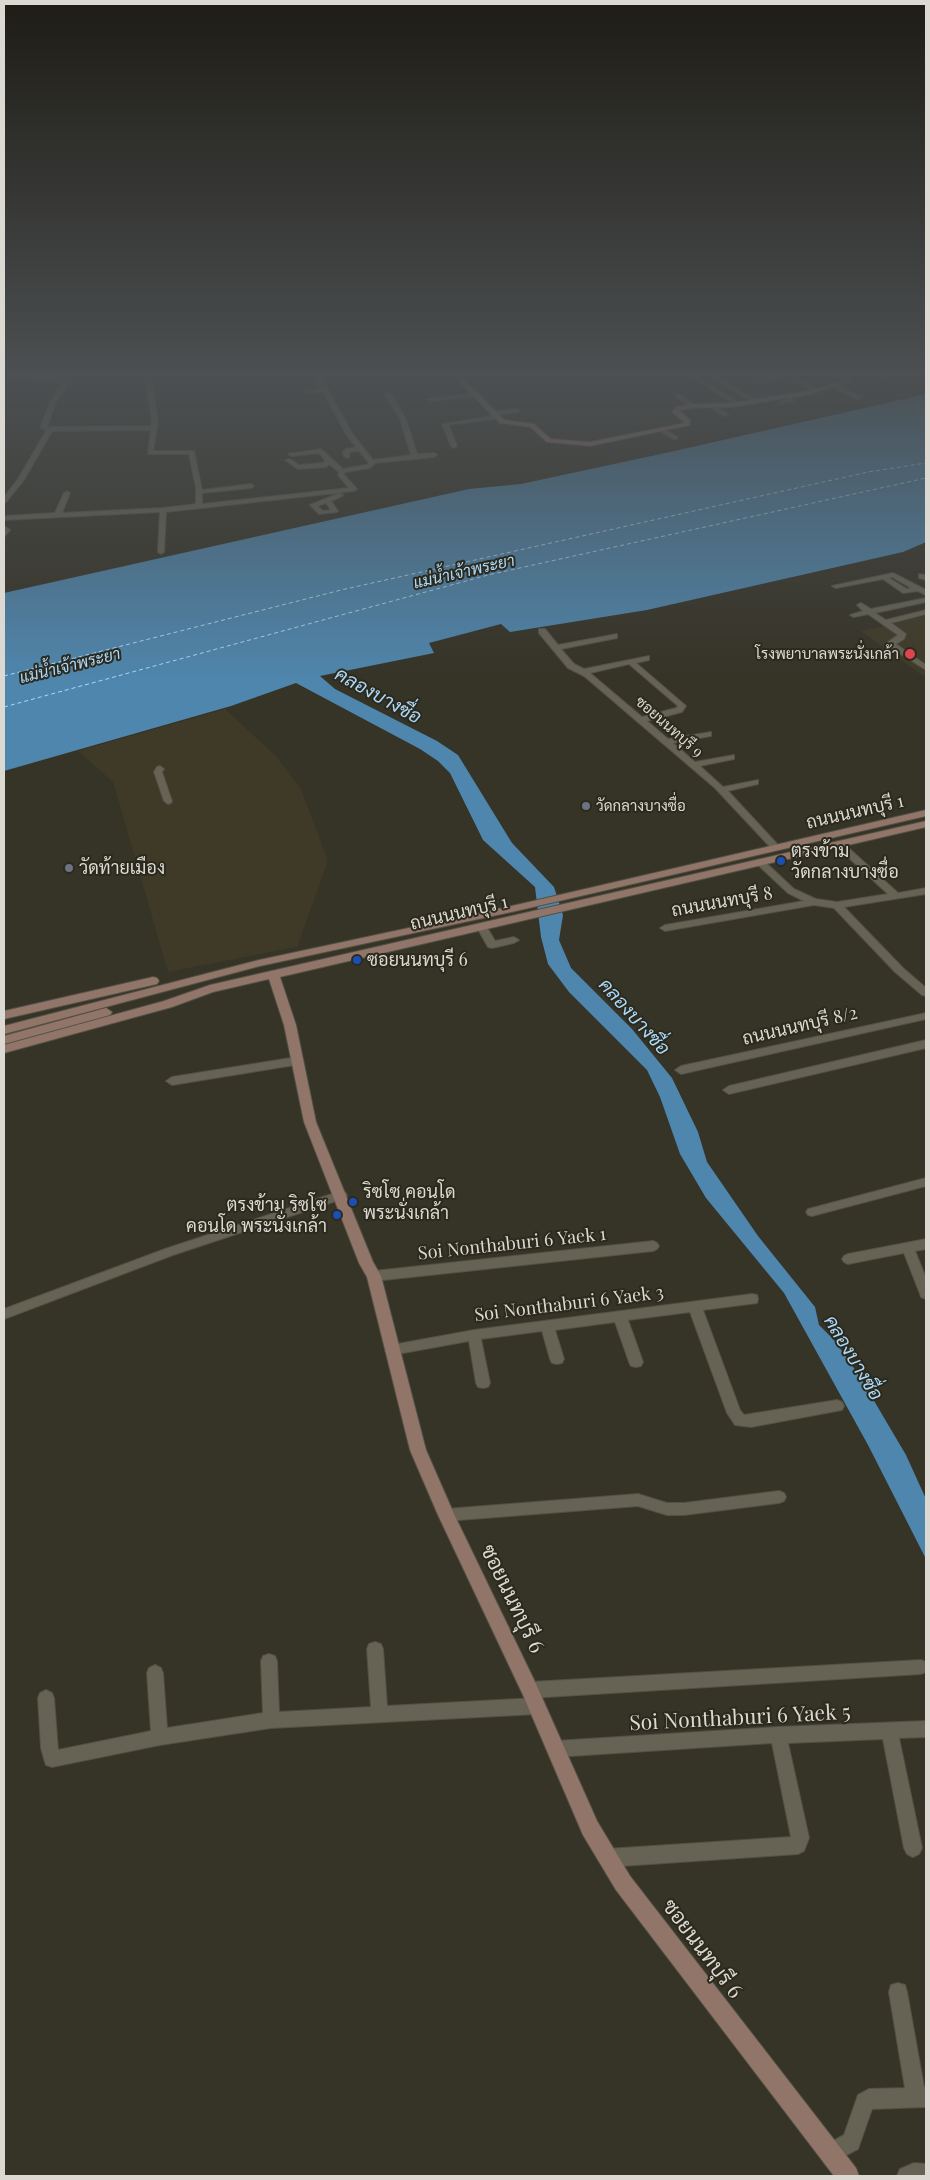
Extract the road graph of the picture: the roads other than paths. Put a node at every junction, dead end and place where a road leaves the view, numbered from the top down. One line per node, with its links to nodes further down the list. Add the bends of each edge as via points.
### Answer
1 (22, 479): 8 (street)
2 (196, 479): 6 (street)
3 (345, 479): 5 (street)
4 (251, 486): 6 (street)
5 (352, 489): 9 (street, via 355,492 333,496); 10 (street)
6 (198, 492): 10 (street)
7 (68, 493): 12 (street)
8 (4, 501)
9 (328, 501)
10 (199, 506): 11 (street)
11 (163, 510): 12 (street); 16 (street)
12 (57, 516): 13 (street)
13 (4, 519)
14 (4, 528): 15 (street, via 7,530)
15 (4, 535)
16 (161, 552)
17 (886, 578): 19 (street, via 906,591)
18 (836, 586): 19 (street, via 893,574)
19 (919, 588): 20 (street)
20 (926, 593)
21 (926, 600): 23 (street)
22 (861, 605): 23 (street)
23 (869, 612): 25 (street); 26 (street)
24 (926, 612): 26 (street)
25 (854, 615)
26 (884, 623): 32 (street, via 902,634 892,646)
27 (542, 631): 29 (street, ซอยนนทบุรี 9)
28 (614, 636): 29 (street)
29 (558, 648): 33 (street, ซอยนนทบุรี 9, via 571,666)
30 (646, 658): 31 (street)
31 (631, 662): 33 (street); 34 (street, via 682,706 679,710)
32 (926, 668)
33 (583, 672): 34 (street, ซอยนนทบุรี 9)
34 (640, 720): 36 (street, ซอยนนทบุรี 9)
35 (708, 734): 36 (street)
36 (666, 742): 38 (street, ซอยนนทบุรี 9)
37 (731, 756): 38 (street)
38 (693, 765): 41 (street, ซอยนนทบุรี 9)
39 (160, 769): 42 (street, via 158,772)
40 (755, 782): 41 (street)
41 (720, 790): 46 (street, ซอยนนทบุรี 9)
42 (168, 801)
43 (926, 813): 46 (main road, ถนนนนทบุรี 1)
44 (926, 824): 45 (main road, ถนนนนทบุรี 1)
45 (839, 844): 47 (main road, ถนนนนทบุรี 1); 49 (street)
46 (776, 848): 50 (main road, ถนนนนทบุรี 1)
47 (760, 862): 50 (main road, ถนนนนทบุรี 1); 51 (street, ถนนนนทบุรี 8, via 791,891)
48 (926, 891): 49 (street, ถนนนนทบุรี 8)
49 (895, 896): 52 (street, ถนนนนทบุรี 8)
50 (580, 899): 53 (main road, ถนนนนทบุรี 1)
51 (814, 902): 52 (street, ถนนนนทบุรี 8); 55 (street, ถนนนนทบุรี 8)
52 (837, 905): 60 (street)
53 (519, 912): 54 (main road, ถนนนนทบุรี 1); 57 (main road, ถนนนนทบุรี 1)
54 (481, 926): 56 (street, via 492,945); 58 (main road, ถนนนนทบุรี 1)
55 (666, 928)
56 (514, 940)
57 (259, 963): 61 (main road, via 145,983); 63 (main road, ถนนนนทบุรี 1)
58 (273, 974): 59 (main road, ถนนนนทบุรี 1); 67 (main road, ซอยนนทบุรี 6, via 290,1025)
59 (210, 989): 64 (main road, via 131,1005); 66 (main road, ถนนนนทบุรี 1, via 168,1004)
60 (926, 993)
61 (4, 1015)
62 (926, 1016): 68 (street, ถนนนนทบุรี 8/2)
63 (4, 1029)
64 (4, 1040)
65 (926, 1044): 70 (street)
66 (4, 1049)
67 (297, 1061): 69 (street); 72 (main road, ซอยนนทบุรี 6, via 310,1122)
68 (681, 1070)
69 (172, 1081)
70 (729, 1090)
71 (926, 1182): 73 (street)
72 (341, 1195): 78 (main road, ซอยนนทบุรี 6, via 366,1263); 82 (street, via 169,1252)
73 (812, 1212)
74 (926, 1244): 76 (street)
75 (653, 1246): 78 (street, Soi Nonthaburi 6 Yaek 1)
76 (908, 1248): 77 (street); 79 (street)
77 (848, 1259)
78 (374, 1276): 86 (main road, ซอยนนทบุรี 6)
79 (926, 1294)
80 (752, 1299): 81 (street, Soi Nonthaburi 6 Yaek 3)
81 (695, 1307): 83 (street, Soi Nonthaburi 6 Yaek 3); 90 (street, via 734,1413 740,1421)
82 (4, 1314)
83 (620, 1316): 84 (street, Soi Nonthaburi 6 Yaek 3); 88 (street)
84 (548, 1325): 85 (street, Soi Nonthaburi 6 Yaek 3); 87 (street)
85 (474, 1335): 86 (street, Soi Nonthaburi 6 Yaek 3); 89 (street)
86 (392, 1350): 92 (main road, ซอยนนทบุรี 6, via 418,1450)
87 (556, 1359)
88 (636, 1362)
89 (483, 1383)
90 (837, 1406)
91 (779, 1497): 92 (street, via 684,1509 667,1509 638,1500)
92 (446, 1515): 97 (main road, ซอยนนทบุรี 6)
93 (375, 1649): 100 (street)
94 (269, 1661): 101 (street)
95 (921, 1667): 97 (street)
96 (155, 1673): 105 (street)
97 (530, 1690): 99 (main road, ซอยนนทบุรี 6)
98 (46, 1698): 105 (street, via 52,1759)
99 (538, 1706): 100 (street); 106 (main road, ซอยนนทบุรี 6)
100 (379, 1713): 101 (street)
101 (271, 1720): 105 (street)
102 (926, 1729): 103 (street, Soi Nonthaburi 6 Yaek 5)
103 (890, 1732): 104 (street, Soi Nonthaburi 6 Yaek 5); 107 (street)
104 (778, 1735): 106 (street, Soi Nonthaburi 6 Yaek 5); 108 (street, via 800,1838 798,1844)
105 (160, 1737)
106 (556, 1749): 108 (main road, ซอยนนทบุรี 6, via 590,1828)
107 (913, 1848)
108 (607, 1858): 111 (main road, ซอยนนทบุรี 6)
109 (898, 1992): 110 (street)
110 (921, 2097): 111 (street, via 870,2099 865,2102 851,2142)
111 (831, 2153): 113 (main road, ซอยนนทบุรี 6)
112 (926, 2174): 114 (street)
113 (848, 2176)
114 (907, 2176)

